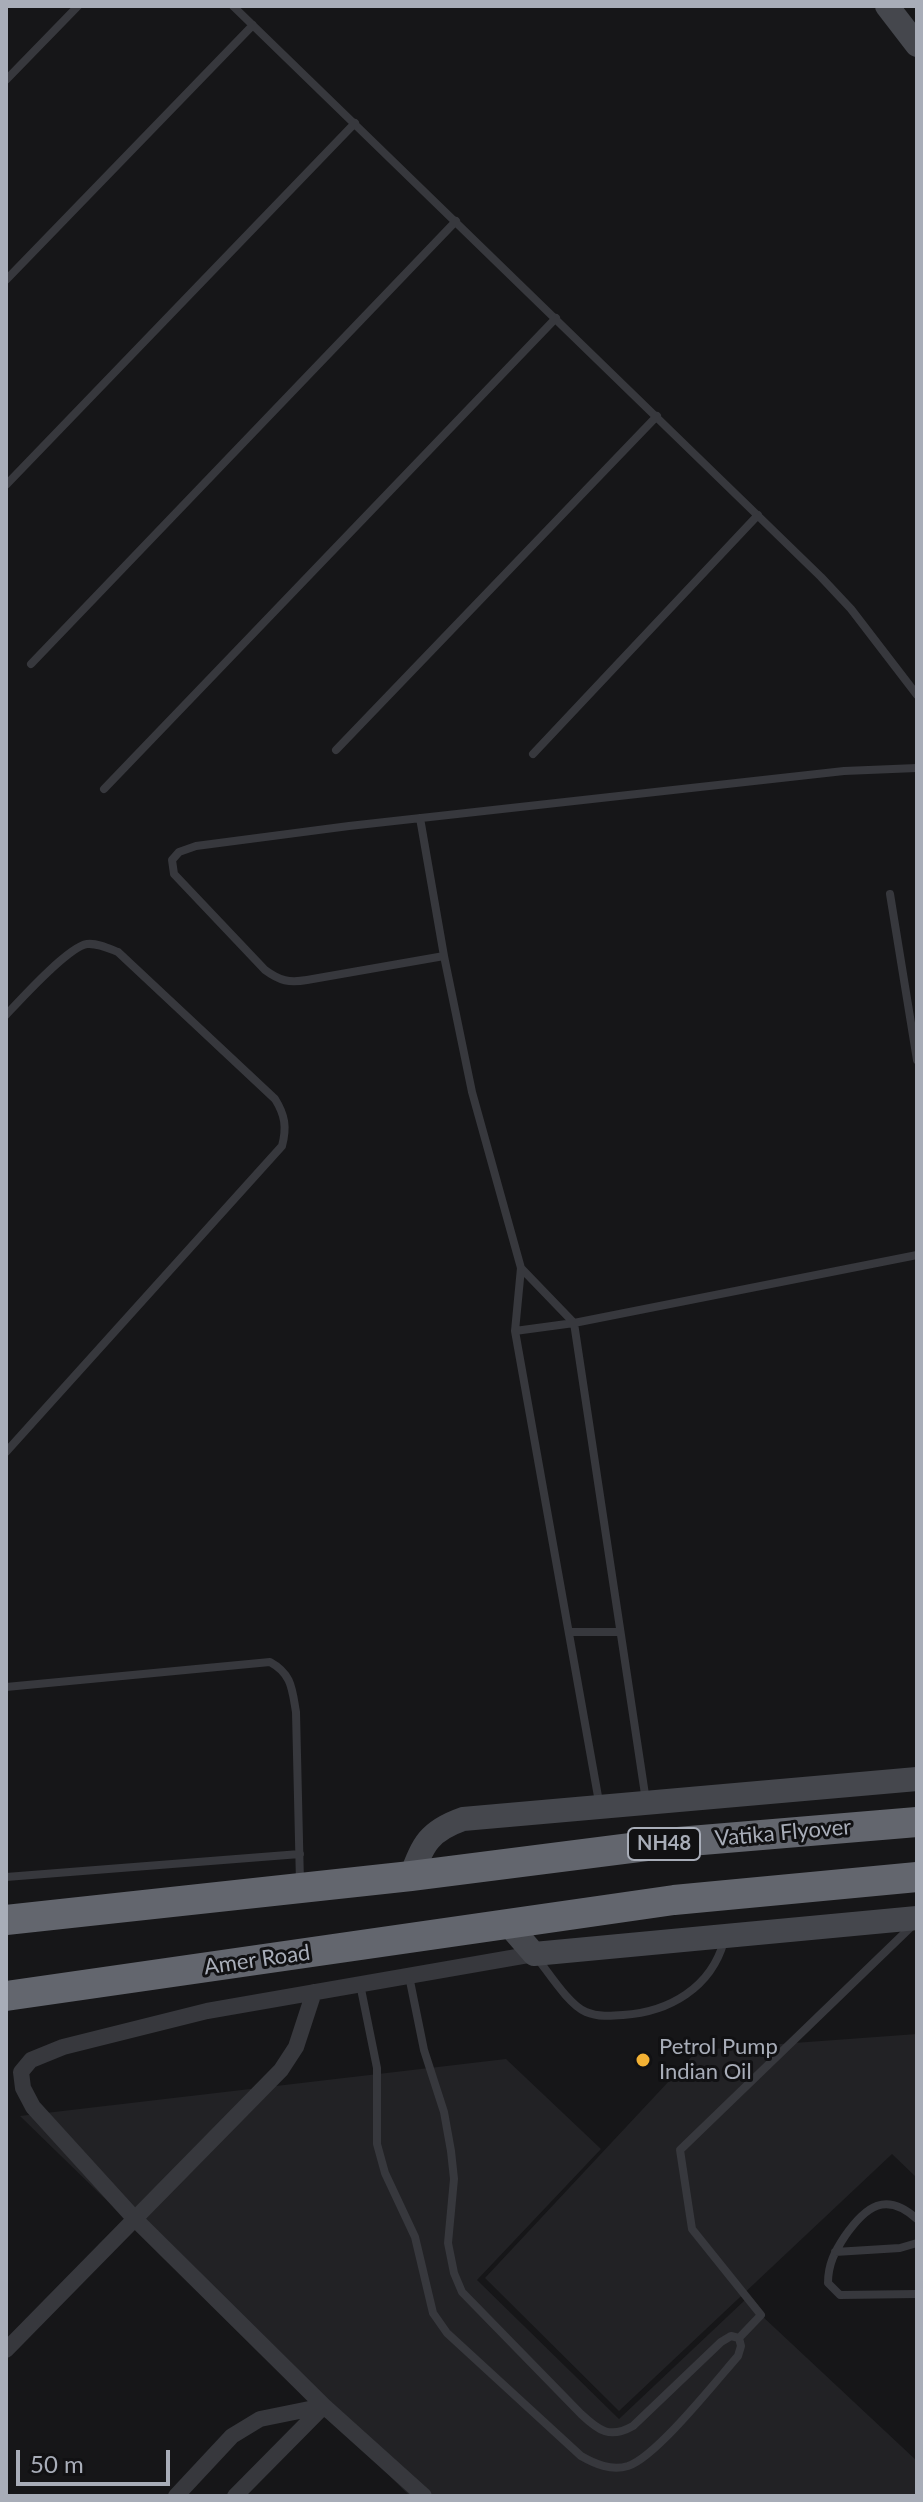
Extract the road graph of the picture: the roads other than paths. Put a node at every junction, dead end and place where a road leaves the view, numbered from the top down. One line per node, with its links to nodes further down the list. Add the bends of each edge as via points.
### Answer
1 (78, 6): 6 (lane)
2 (233, 6): 4 (lane)
3 (887, 6): 5 (street)
4 (253, 25): 7 (lane); 9 (lane)
5 (917, 45)
6 (6, 80)
7 (355, 123): 8 (lane); 12 (lane)
8 (456, 221): 10 (lane); 14 (lane)
9 (6, 280)
10 (556, 318): 11 (lane); 19 (lane)
11 (657, 416): 13 (lane); 16 (lane)
12 (6, 485)
13 (758, 515): 15 (lane, via 851,609); 17 (lane)
14 (31, 664)
15 (917, 695)
16 (336, 750)
17 (533, 754)
18 (917, 768): 20 (lane, via 844,771)
19 (104, 789)
20 (420, 818): 22 (lane); 22 (lane, via 196,846 172,860 174,874 278,979 307,980)
21 (890, 894): 24 (lane)
22 (444, 956): 26 (lane, via 472,1092)
23 (6, 1015): 29 (lane, via 45,974 84,944 118,952 275,1099 286,1132 282,1146)
24 (917, 1060)
25 (917, 1255): 27 (lane)
26 (521, 1268): 27 (lane); 28 (lane)
27 (574, 1323): 28 (lane); 31 (lane)
28 (515, 1331): 30 (lane)
29 (6, 1452)
30 (569, 1632): 31 (lane); 35 (lane)
31 (620, 1632): 34 (lane)
32 (6, 1687): 37 (lane, via 270,1662 284,1669 296,1712)
33 (917, 1779): 34 (street)
34 (647, 1804): 35 (street)
35 (600, 1808): 38 (street, via 463,1819 443,1826 420,1852)
36 (917, 1822): 38 (highway, Vatika Flyover / NH48, via 678,1842)
37 (300, 1854): 39 (lane); 41 (lane)
38 (411, 1876): 41 (highway, NH48)
39 (6, 1877)
40 (917, 1877): 44 (highway, via 674,1900)
41 (301, 1887): 42 (highway, NH48)
42 (6, 1920)
43 (917, 1920): 45 (street); 57 (lane, via 680,2150 692,2229 761,2315)
44 (508, 1924): 46 (street); 50 (highway, Amer Road)
45 (725, 1936): 46 (street); 46 (lane, via 720,1956 693,1992 646,2014 584,2012)
46 (534, 1954): 47 (street)
47 (409, 1976): 48 (street); 57 (lane, via 451,2151 449,2255 462,2292 581,2414 608,2433 633,2426 721,2342)
48 (360, 1984): 49 (street); 57 (lane, via 377,2068 377,2144 415,2237 433,2313 447,2333 526,2407 596,2465 626,2466 661,2442 738,2356)
49 (314, 1992): 51 (street, via 207,2011 63,2047 31,2060); 52 (street, via 296,2047 281,2070)
50 (6, 1996)
51 (14, 2074): 52 (street, via 33,2107)
52 (134, 2218): 58 (street); 59 (street)
53 (917, 2219): 55 (lane, via 897,2205 877,2206 857,2220)
54 (917, 2243): 55 (lane)
55 (835, 2252): 56 (lane, via 828,2283 840,2295)
56 (917, 2294)
57 (739, 2338)
58 (6, 2350)
59 (324, 2406): 60 (street, via 260,2419 232,2436); 61 (street); 62 (street)
60 (176, 2496)
61 (235, 2496)
62 (424, 2496)

